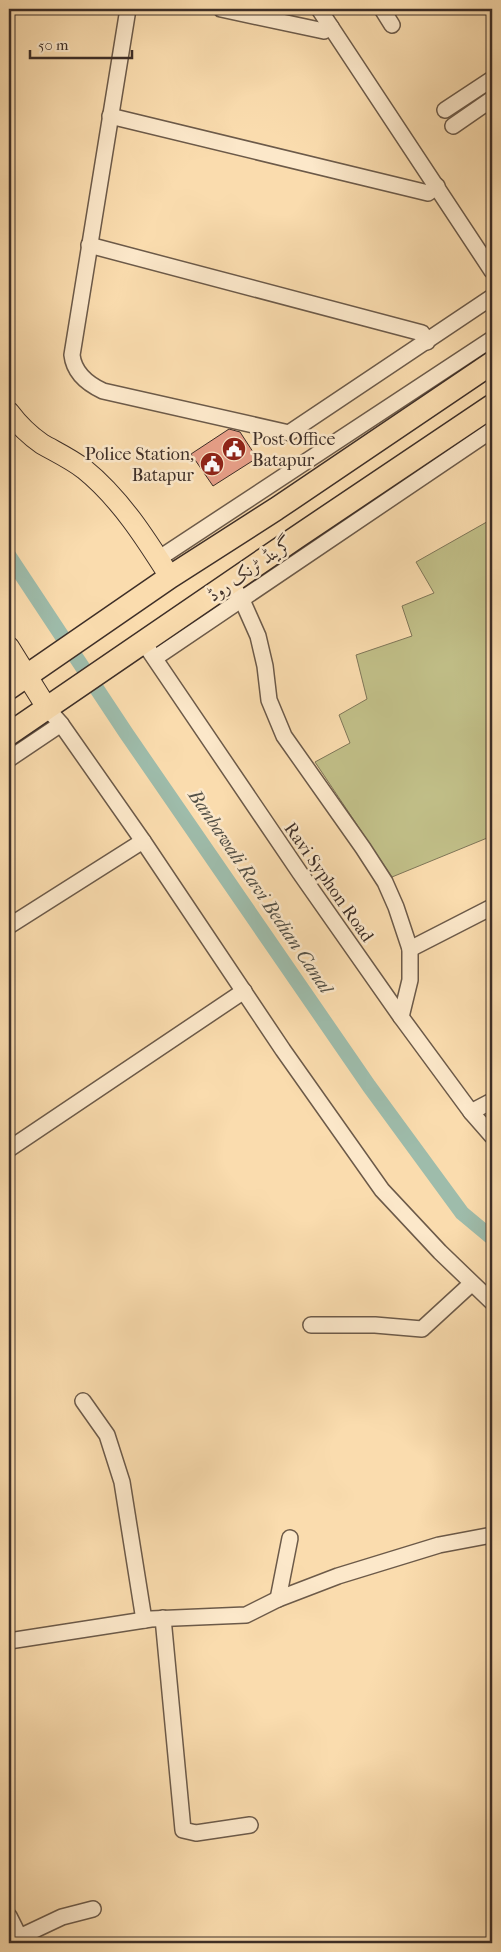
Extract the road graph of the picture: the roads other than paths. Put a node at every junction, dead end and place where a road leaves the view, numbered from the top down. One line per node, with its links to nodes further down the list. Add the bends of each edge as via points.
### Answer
1 (128, 9): 10 (street)
2 (221, 9): 6 (street, via 324,31)
3 (319, 9): 6 (street)
4 (382, 9): 5 (street)
5 (392, 25)
6 (331, 27): 12 (street)
7 (492, 79): 9 (street)
8 (492, 99): 11 (street)
9 (445, 110)
10 (110, 116): 12 (street, via 428,193); 13 (street)
11 (453, 126)
12 (438, 186): 14 (street)
13 (89, 245): 17 (street, via 422,333); 17 (street, via 73,362 83,379 103,390 289,432)
14 (492, 271)
15 (492, 297): 17 (street)
16 (492, 339): 24 (street)
17 (427, 342)
18 (492, 363): 22 (highway, گرینڈ ٹرنک روڈ)
19 (492, 406): 23 (highway, گرینڈ ٹرنک روڈ)
20 (9, 412): 24 (main road, via 27,433 97,480)
21 (492, 430): 25 (street)
22 (276, 509): 23 (highway); 24 (highway, گرینڈ ٹرنک روڈ)
23 (297, 537): 25 (highway, گرینڈ ٹرنک روڈ)
24 (164, 568): 28 (highway, گرینڈ ٹرنک روڈ, via 113,617)
25 (237, 591): 27 (highway, گرینڈ ٹرنک روڈ); 35 (street, via 258,636 269,700 284,736 384,882)
26 (9, 647): 28 (main road)
27 (145, 650): 29 (highway, گرینڈ ٹرنک روڈ); 37 (street, Ravi Syphon Road)
28 (24, 677): 29 (main road)
29 (54, 712): 30 (highway, گرینڈ ٹرنک روڈ); 31 (street); 32 (street)
30 (9, 734)
31 (9, 759)
32 (143, 841): 34 (street); 36 (street)
33 (492, 907): 35 (street)
34 (9, 926)
35 (410, 949): 37 (street, via 410,980)
36 (244, 990): 41 (street); 42 (street, via 382,1190)
37 (401, 1017): 39 (street, Ravi Syphon Road)
38 (492, 1101): 39 (street)
39 (471, 1112): 40 (street, Ravi Syphon Road)
40 (492, 1136)
41 (9, 1149)
42 (471, 1284): 43 (street); 44 (street, via 422,1329)
43 (492, 1302)
44 (311, 1325)
45 (83, 1401): 50 (street, via 107,1435 122,1482)
46 (492, 1536): 48 (street, via 439,1546 338,1576)
47 (290, 1538): 48 (street)
48 (278, 1599): 49 (street, via 246,1615)
49 (163, 1618): 50 (street); 52 (street, via 183,1830 196,1833)
50 (144, 1620): 51 (street)
51 (9, 1641)
52 (250, 1825)
53 (93, 1909): 55 (street, via 62,1917)
54 (9, 1916): 55 (street)
55 (14, 1939)

